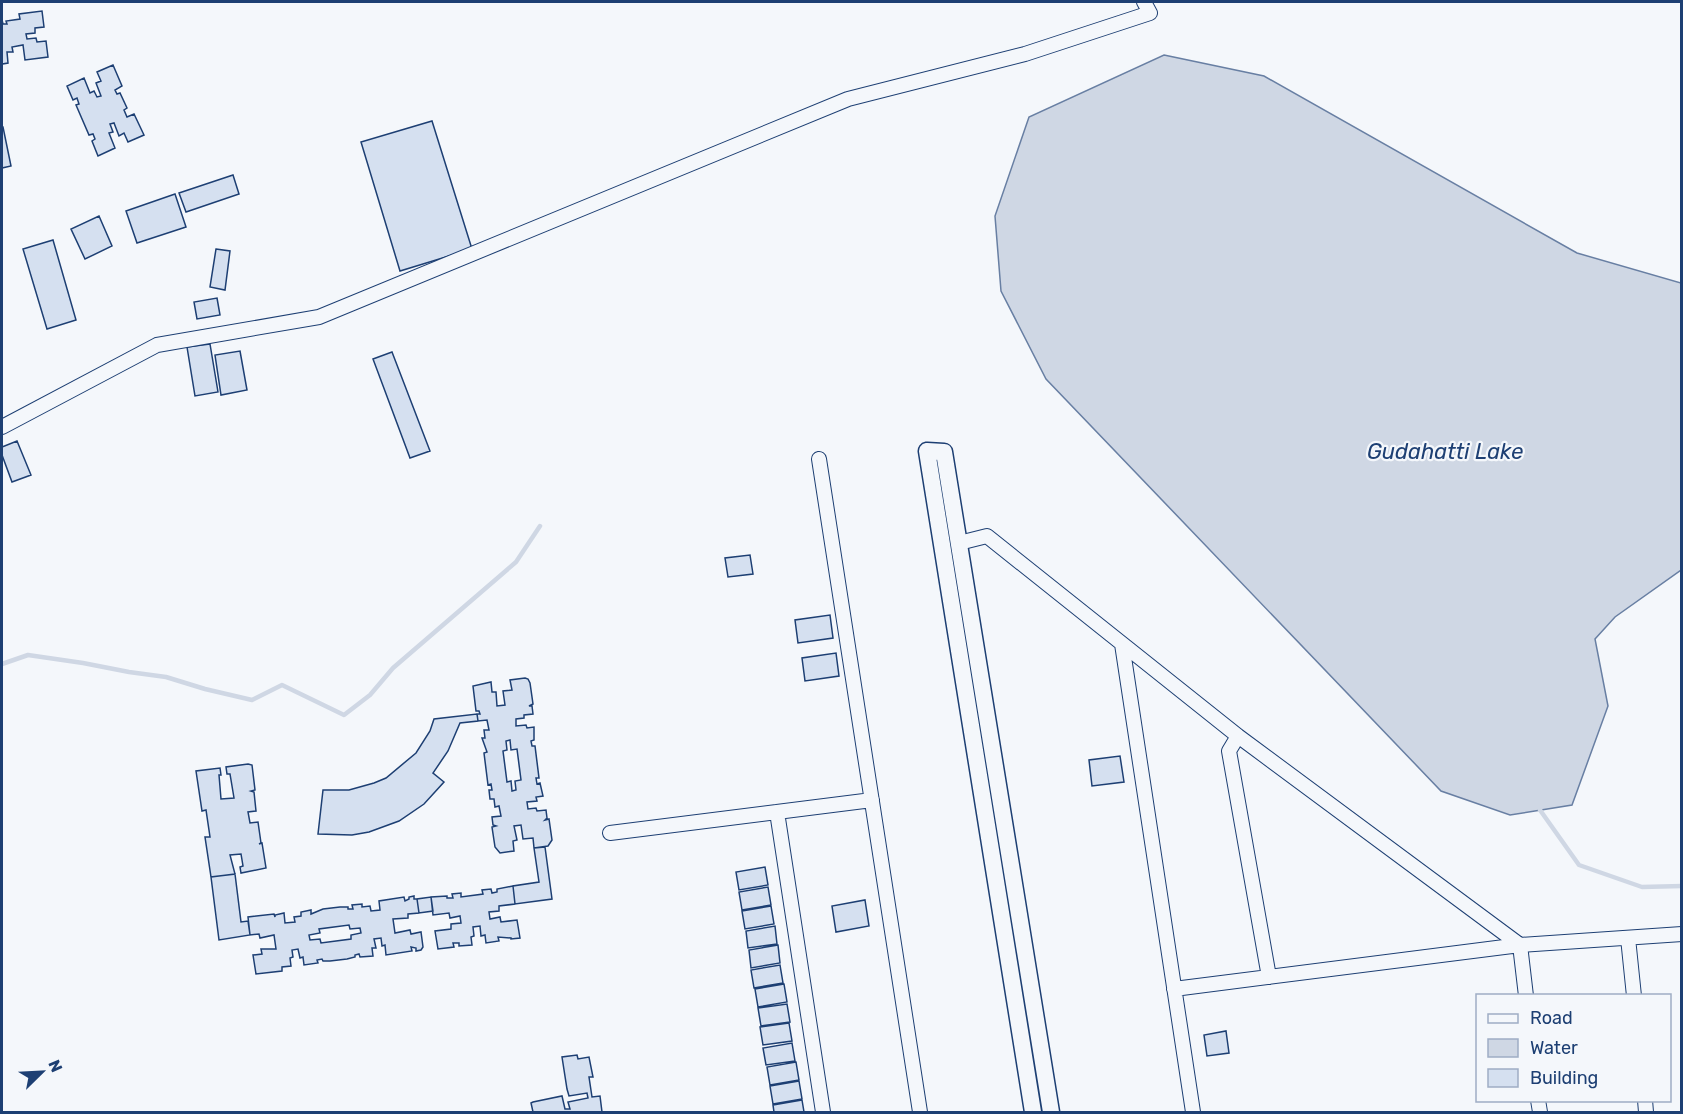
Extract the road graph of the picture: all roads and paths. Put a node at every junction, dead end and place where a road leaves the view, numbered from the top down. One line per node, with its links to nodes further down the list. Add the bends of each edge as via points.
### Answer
1 (1144, 2): 2 (street, via 1150,13 1025,54 848,99 319,317 157,345)
2 (2, 427)
3 (819, 459): 7 (street)
4 (959, 543): 5 (street, via 987,536); 19 (street, via 944,452 927,451); 20 (street)
5 (1122, 644): 6 (street); 14 (street)
6 (1238, 736): 12 (street); 13 (street, via 1229,751)
7 (872, 800): 8 (street); 18 (street)
8 (777, 812): 9 (street); 17 (street)
9 (610, 833)
10 (1682, 934): 11 (street)
11 (1628, 938): 12 (street); 16 (street)
12 (1520, 945): 13 (street); 15 (street)
13 (1269, 977): 14 (street)
14 (1174, 989): 21 (street)
15 (1526, 994)
16 (1634, 994)
17 (823, 1113)
18 (920, 1113)
19 (1033, 1113)
20 (1051, 1113)
21 (1192, 1113)

